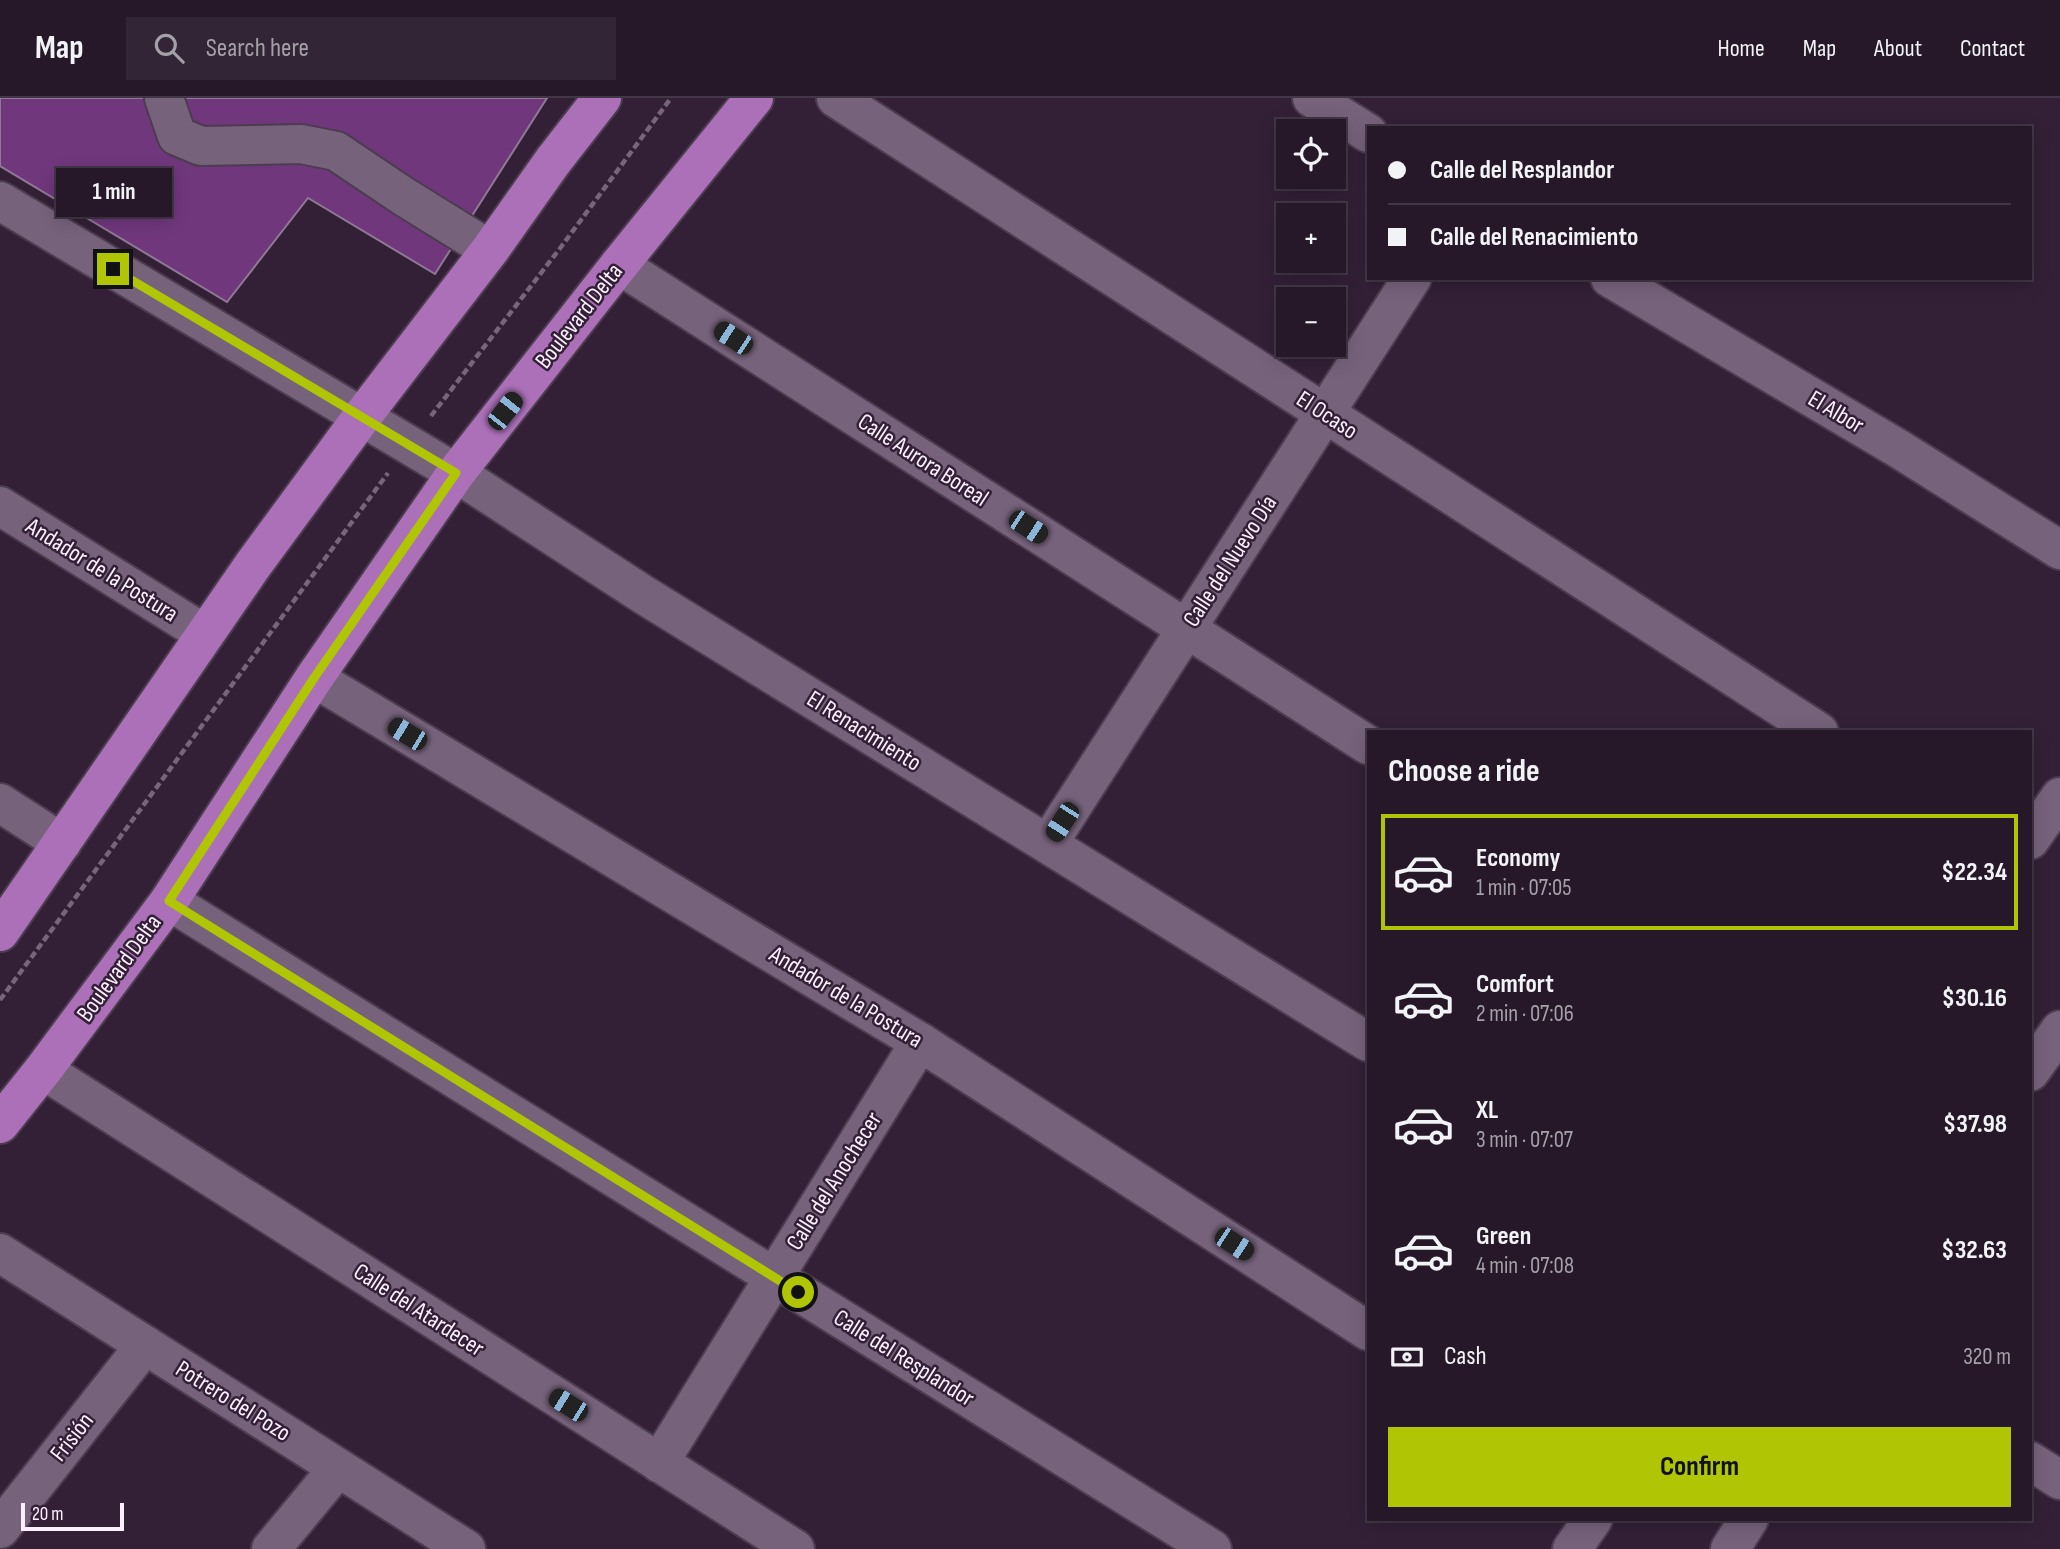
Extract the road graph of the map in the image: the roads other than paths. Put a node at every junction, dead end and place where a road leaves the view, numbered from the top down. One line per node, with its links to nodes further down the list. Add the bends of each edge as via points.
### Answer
1 (164, 98): 8 (street, via 177,136 201,146 301,144 336,151)
2 (603, 98): 8 (main road)
3 (754, 98): 9 (main road, Boulevard Delta)
4 (836, 98): 12 (street, El Ocaso)
5 (1311, 98): 6 (street)
6 (1367, 132)
7 (0, 201): 13 (street, El Renacimiento)
8 (490, 250): 13 (main road)
9 (619, 265): 14 (main road, Boulevard Delta); 17 (street, Calle Aurora Boreal)
10 (1411, 280): 12 (street, Calle del Nuevo Día)
11 (1613, 280): 16 (street, El Albor)
12 (1325, 413): 17 (street, Calle del Nuevo Día); 20 (street, El Ocaso)
13 (361, 418): 14 (street, El Renacimiento); 18 (main road)
14 (456, 473): 19 (main road, Boulevard Delta); 26 (street, El Renacimiento, via 644,596)
15 (0, 506): 18 (street, Andador de la Postura)
16 (2060, 550)
17 (1187, 629): 21 (street, Calle Aurora Boreal); 26 (street, Calle del Nuevo Día)
18 (205, 634): 25 (main road)
19 (314, 678): 27 (main road, Boulevard Delta); 31 (street, Andador de la Postura)
20 (1816, 730)
21 (1367, 744)
22 (2060, 797): 24 (street)
23 (0, 803): 25 (street)
24 (2032, 837)
25 (62, 843): 28 (main road)
26 (1048, 844): 30 (street, El Renacimiento)
27 (169, 901): 33 (main road, Boulevard Delta); 36 (street, Calle del Resplandor)
28 (0, 932)
29 (2060, 1030): 32 (street)
30 (1367, 1041)
31 (920, 1042): 36 (street, Calle del Anochecer); 37 (street, Andador de la Postura)
32 (2032, 1069)
33 (43, 1070): 34 (main road, Boulevard Delta); 40 (street, Calle del Atardecer)
34 (0, 1124)
35 (0, 1253): 38 (street, Potrero del Pozo)
36 (775, 1277): 40 (street, Calle del Anochecer); 50 (street, Calle del Resplandor)
37 (1367, 1330)
38 (145, 1345): 41 (street, Potrero del Pozo); 45 (street, Frisión)
39 (2032, 1462): 42 (street)
40 (659, 1463): 46 (street, Calle del Atardecer)
41 (338, 1468): 47 (street); 48 (street, Potrero del Pozo)
42 (2060, 1480)
43 (1592, 1521): 51 (street)
44 (1748, 1521): 52 (street)
45 (0, 1529)
46 (754, 1536): 49 (street, Calle del Atardecer)
47 (271, 1549)
48 (466, 1549)
49 (795, 1549)
50 (1212, 1549)
51 (1572, 1549)
52 (1730, 1549)

